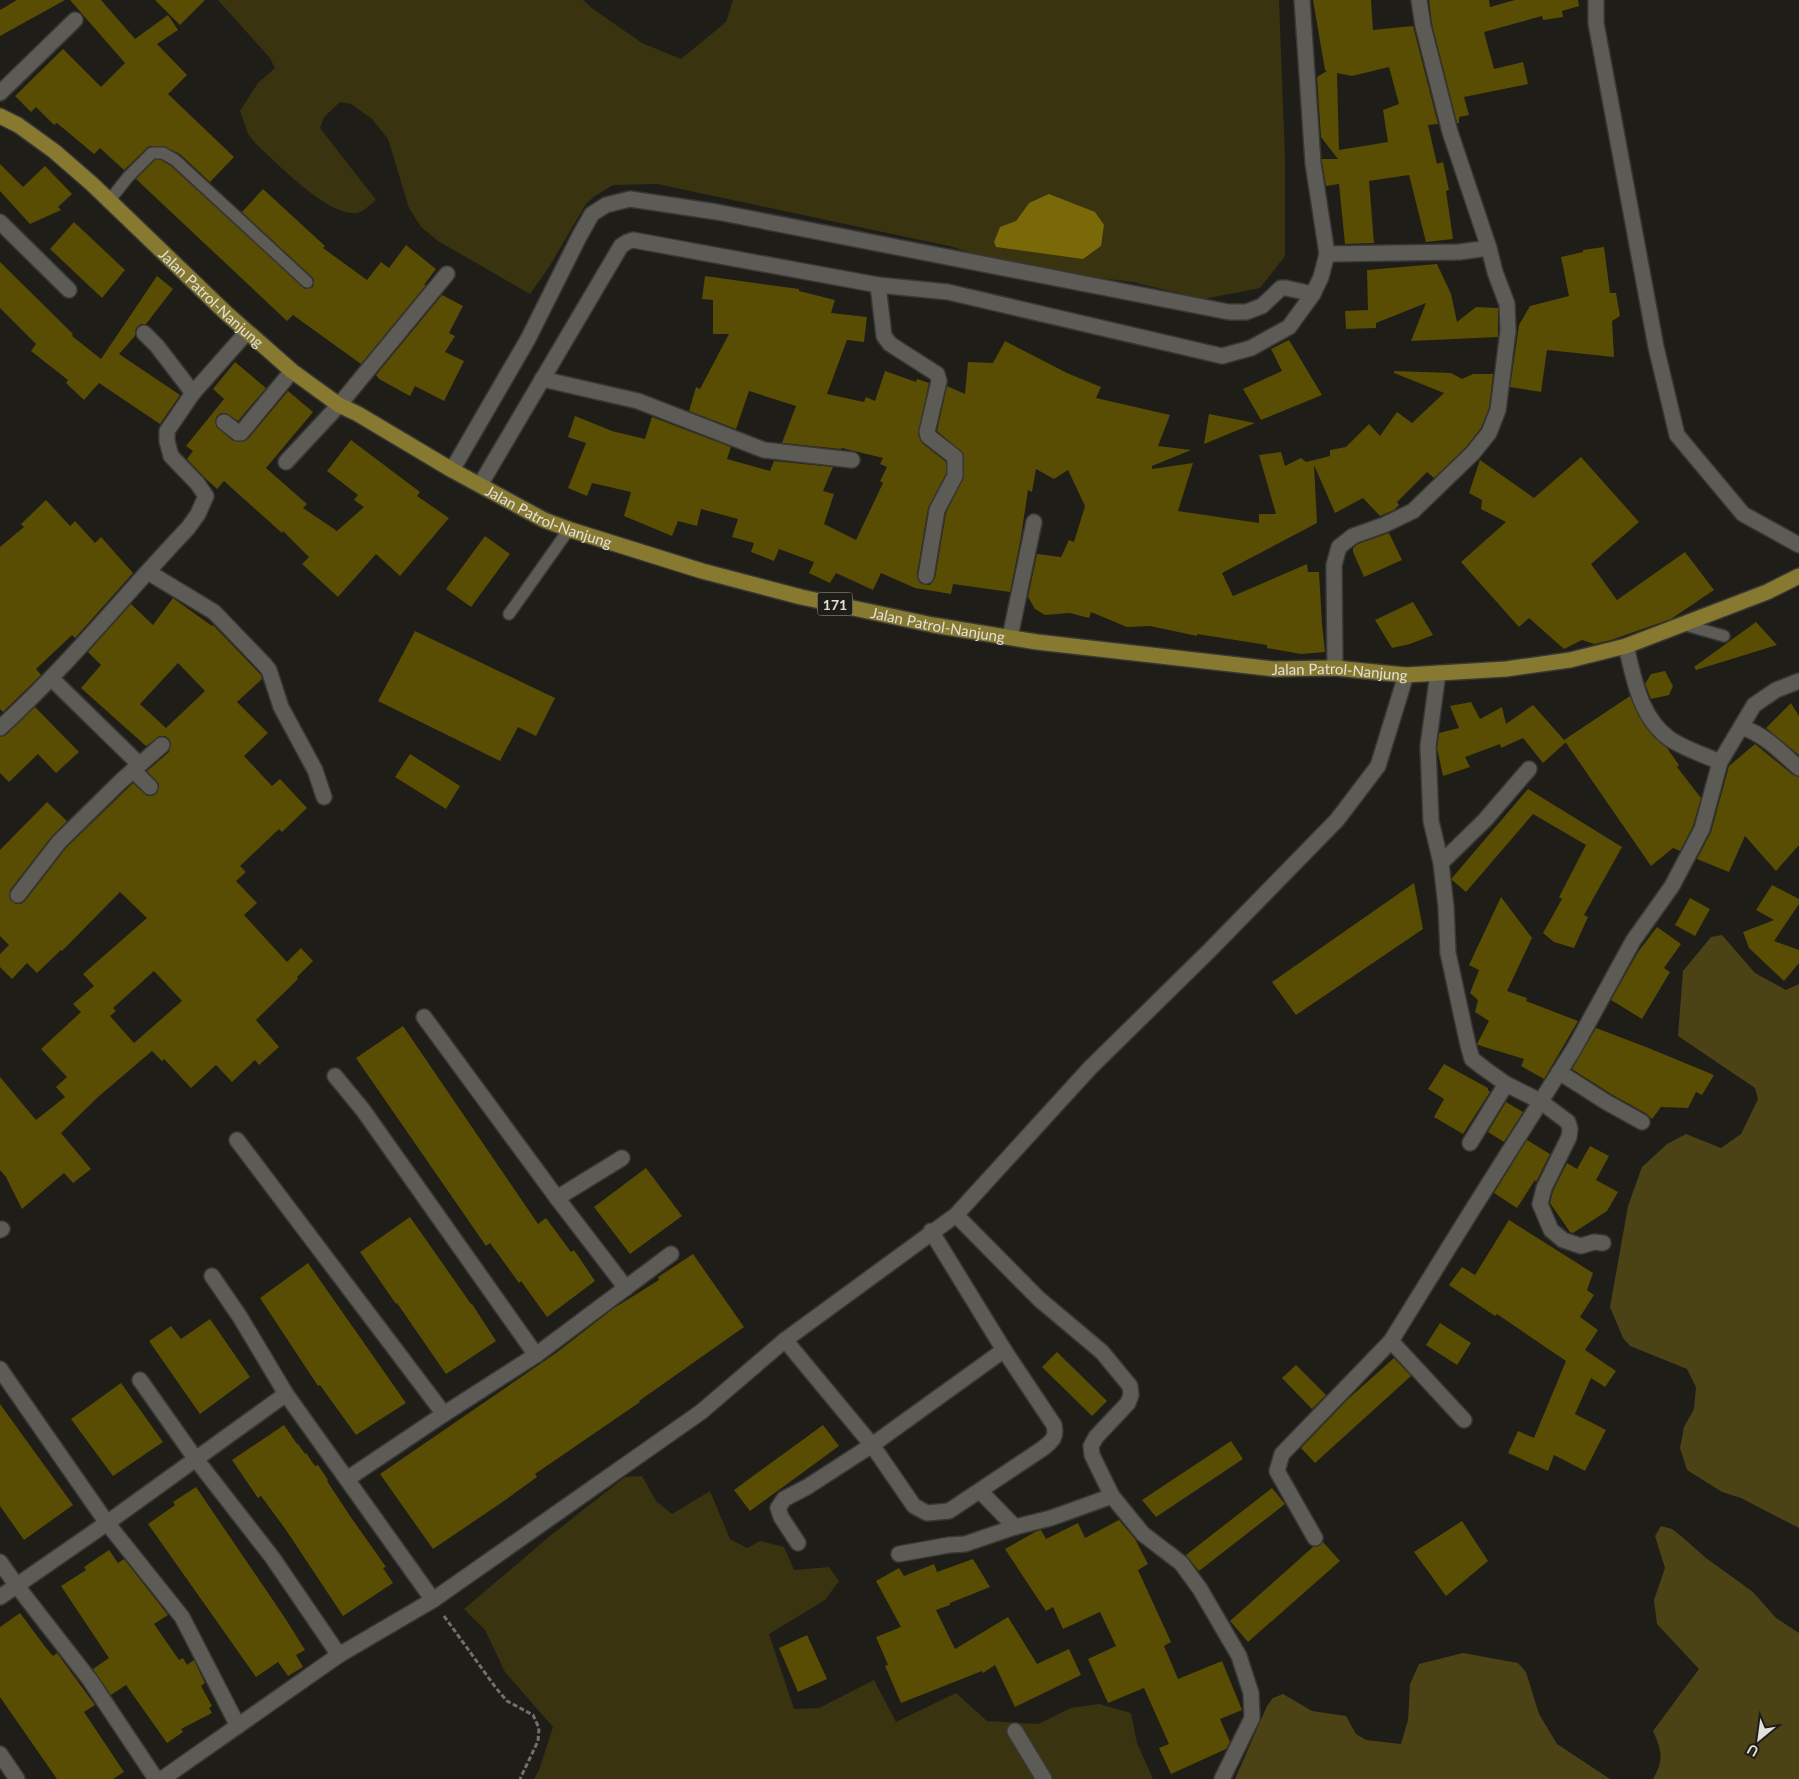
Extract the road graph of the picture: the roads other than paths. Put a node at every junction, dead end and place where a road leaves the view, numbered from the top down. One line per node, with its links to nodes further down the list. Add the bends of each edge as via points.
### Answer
1 (1302, 0): 10 (street, via 1314,163)
2 (1419, 0): 9 (street, via 1450,132)
3 (1596, 0): 29 (street, via 1596,23 1656,347 1677,435 1743,514)
4 (75, 20): 5 (street)
5 (0, 93)
6 (0, 116): 7 (main road, Jalan Patrol-Nanjung / 171, via 54,151)
7 (109, 200): 12 (lane, via 152,153 163,153); 16 (main road, Jalan Patrol-Nanjung / 171)
8 (0, 222): 14 (street)
9 (1489, 248): 10 (street, via 1459,252); 38 (street, via 1507,304 1508,332 1498,410 1489,433 1473,453 1413,511 1353,536 1339,547 1334,566)
10 (1327, 254): 15 (street)
11 (447, 274): 21 (street)
12 (307, 282)
13 (878, 285): 15 (street, via 948,292 1222,356 1251,348 1289,327); 19 (street, via 633,240 621,246); 31 (street, via 884,336 890,344 937,374 939,381 926,432 955,456 955,476 937,510)
14 (69, 290)
15 (1313, 294): 25 (street, via 1281,288 1262,306 1246,312 1229,312 717,212 630,199 606,205 592,214 528,338)
16 (247, 332): 18 (main road, Jalan Patrol-Nanjung / 171); 20 (street)
17 (144, 333): 20 (street)
18 (292, 371): 21 (main road, Jalan Patrol-Nanjung / 171); 22 (street, via 241,433)
19 (542, 379): 23 (street, via 638,401 764,450); 26 (street)
20 (193, 393): 30 (street, via 167,431 166,441 172,456 206,496 188,528)
21 (339, 405): 24 (street); 25 (main road, Jalan Patrol-Nanjung / 171)
22 (224, 422)
23 (852, 460)
24 (286, 462)
25 (452, 470): 26 (main road, Jalan Patrol-Nanjung / 171)
26 (480, 486): 28 (main road, Jalan Patrol-Nanjung / 171, via 544,520)
27 (1034, 522): 36 (street)
28 (571, 530): 33 (lane); 36 (main road, Jalan Patrol-Nanjung / 171, via 802,597 933,625)
29 (1799, 545)
30 (148, 572): 41 (street); 51 (street, via 214,612 269,670 281,707 315,770)
31 (926, 576)
32 (1799, 576): 34 (main road, Jalan Patrol-Nanjung / 171, via 1767,592)
33 (509, 614)
34 (1682, 624): 35 (lane); 37 (main road, Jalan Patrol-Nanjung / 171)
35 (1724, 636)
36 (1010, 637): 38 (main road, Jalan Patrol-Nanjung / 171, via 1274,669)
37 (1626, 646): 39 (main road, Jalan Patrol-Nanjung / 171, via 1560,661); 46 (street, via 1642,704 1650,718 1671,740)
38 (1334, 668): 40 (main road, Jalan Patrol-Nanjung / 171)
39 (1438, 673): 40 (main road, Jalan Patrol-Nanjung / 171); 52 (street, via 1428,746 1431,821)
40 (1406, 675): 64 (street, via 1378,766 1337,820 1090,1068)
41 (51, 678): 44 (street); 47 (street)
42 (1799, 681): 43 (street, via 1776,690 1754,705)
43 (1741, 727): 46 (street); 48 (street, via 1754,731)
44 (0, 728)
45 (162, 745): 47 (street)
46 (1720, 762): 55 (street, via 1702,828 1672,886 1633,941)
47 (136, 767): 50 (street); 53 (street, via 59,842)
48 (1799, 768)
49 (1529, 769): 52 (street, via 1485,820)
50 (150, 787)
51 (324, 797)
52 (1441, 863): 57 (street, via 1448,953 1472,1059)
53 (18, 895)
54 (424, 1017): 63 (street)
55 (1559, 1072): 58 (street); 59 (street)
56 (335, 1076): 73 (street, via 364,1110)
57 (1506, 1084): 58 (street); 61 (street)
58 (1540, 1101): 66 (street, via 1568,1122 1570,1129 1544,1188 1540,1204 1546,1220 1551,1230 1563,1240 1581,1246); 71 (street)
59 (1642, 1122)
60 (237, 1140): 77 (street)
61 (1470, 1143)
62 (622, 1158): 63 (street)
63 (557, 1198): 69 (street)
64 (956, 1215): 65 (street); 83 (street, via 1039,1299 1102,1352 1130,1386 1128,1404 1091,1446 1092,1455)
65 (931, 1231): 70 (street); 72 (street)
66 (1603, 1243)
67 (671, 1254): 69 (street)
68 (212, 1276): 76 (street)
69 (626, 1288): 73 (street)
70 (785, 1340): 79 (street); 92 (street, via 701,1412)
71 (1391, 1342): 78 (street); 86 (street, via 1282,1454 1278,1471)
72 (1004, 1350): 79 (street); 82 (street, via 1054,1425 1056,1433 1053,1440)
73 (536, 1355): 77 (street)
74 (0, 1369): 84 (street)
75 (140, 1380): 80 (street)
76 (286, 1394): 80 (street); 81 (street)
77 (444, 1414): 81 (street)
78 (1464, 1420)
79 (872, 1445): 82 (street, via 914,1506 927,1513 948,1511); 87 (street, via 784,1499 778,1508 780,1517)
80 (195, 1458): 84 (street); 93 (street, via 272,1557)
81 (348, 1480): 92 (street)
82 (980, 1491): 85 (street)
83 (1112, 1496): 85 (street); 101 (street, via 1143,1534 1182,1563 1239,1656 1251,1693 1252,1718)
84 (107, 1523): 90 (street); 94 (street, via 182,1617)
85 (1015, 1527): 88 (street, via 965,1544)
86 (1315, 1538)
87 (798, 1543)
88 (899, 1554)
89 (0, 1562): 90 (street)
90 (16, 1586): 91 (street); 98 (street, via 90,1680)
91 (0, 1596)
92 (433, 1600): 93 (street)
93 (339, 1656): 94 (street)
94 (238, 1726): 99 (street)
95 (1015, 1731): 100 (street)
96 (0, 1754): 97 (street)
97 (17, 1779)
98 (156, 1779)
99 (162, 1779)
100 (1044, 1779)
101 (1222, 1779)

